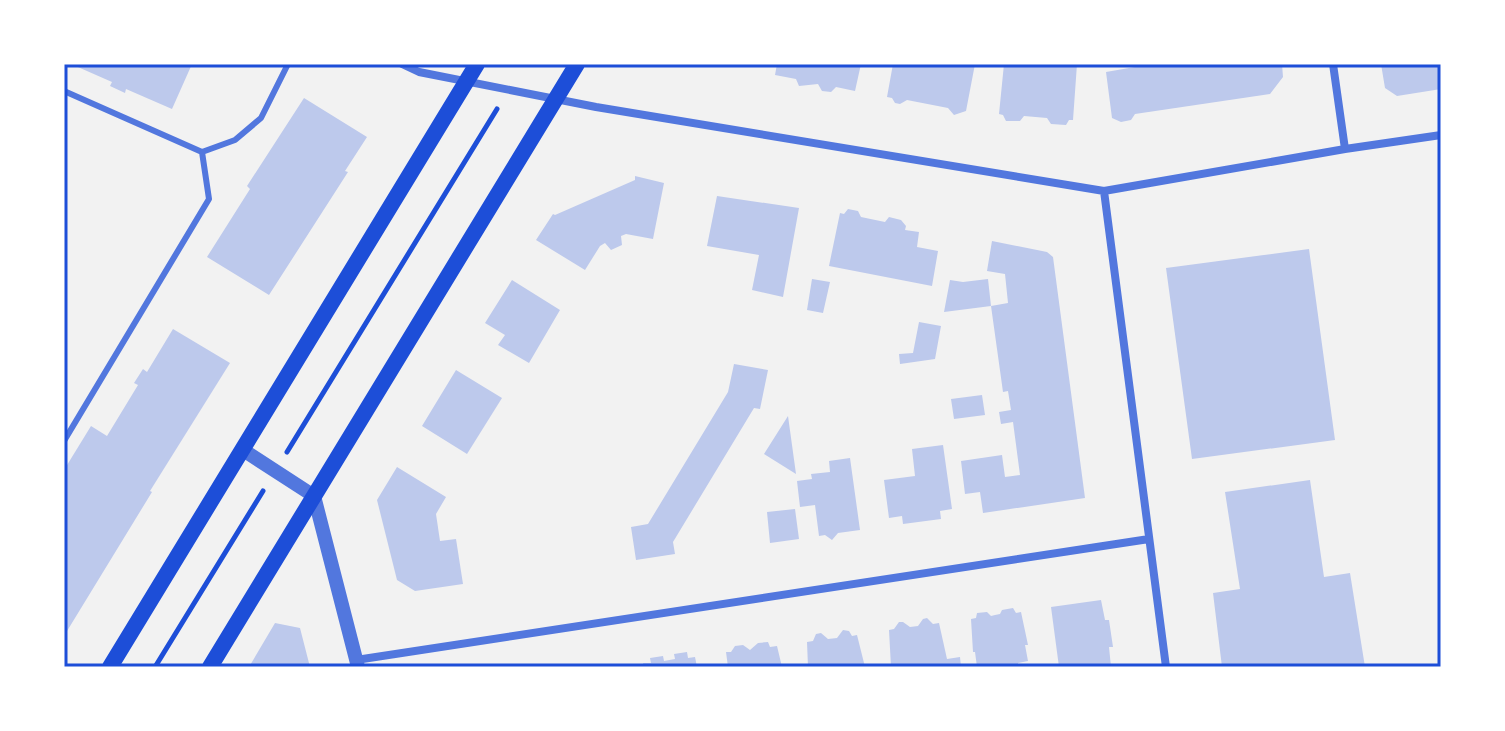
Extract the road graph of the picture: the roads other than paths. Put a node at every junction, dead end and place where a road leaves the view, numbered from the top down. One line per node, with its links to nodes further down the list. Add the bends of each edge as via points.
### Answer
1 (288, 64): 11 (lane, via 261,118 235,140)
2 (402, 64): 6 (street)
3 (477, 64): 6 (main road)
4 (577, 64): 8 (main road)
5 (1333, 64): 10 (street)
6 (466, 82): 8 (street); 14 (main road)
7 (64, 91): 11 (lane)
8 (555, 99): 12 (street); 15 (main road)
9 (1441, 135): 10 (street)
10 (1345, 149): 12 (street)
11 (202, 152): 13 (lane, via 209,199)
12 (1104, 191): 16 (street)
13 (64, 441)
14 (243, 450): 15 (street); 18 (main road)
15 (314, 496): 17 (street); 19 (main road)
16 (1149, 539): 17 (street); 20 (street)
17 (357, 663)
18 (110, 667)
19 (210, 667)
20 (1166, 667)

